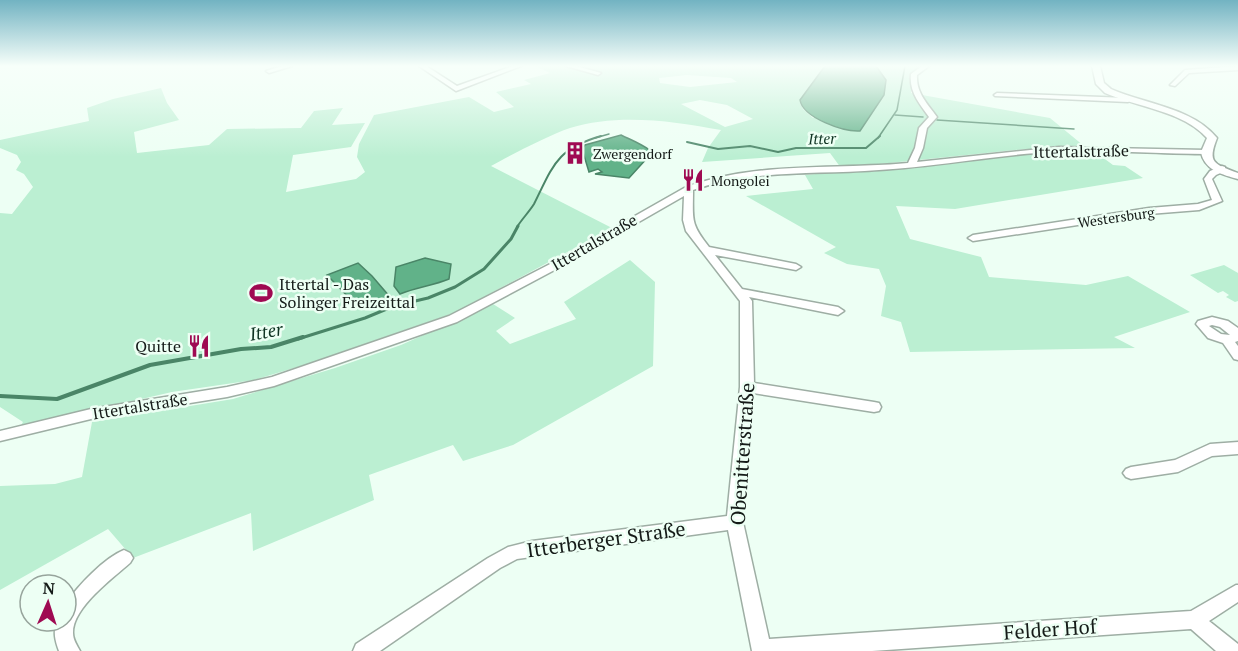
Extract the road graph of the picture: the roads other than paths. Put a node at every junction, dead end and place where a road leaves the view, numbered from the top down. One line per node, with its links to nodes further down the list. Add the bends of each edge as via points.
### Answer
1 (917, 96): 6 (street, via 933,117 923,128 920,148)
2 (1033, 96): 4 (street)
3 (1121, 96): 4 (street)
4 (1128, 100): 5 (street, via 1202,127 1212,138)
5 (1206, 152): 6 (street, Ittertalstraße, via 1068,149); 7 (street, via 1210,162)
6 (912, 163): 9 (street, Ittertalstraße, via 742,176)
7 (1222, 170): 8 (street); 10 (street, Westersburg, via 1208,179 1217,201 1199,207)
8 (1238, 176)
9 (689, 189): 11 (street, Obenitterstraße, via 688,225); 19 (street, Ittertalstraße, via 453,319 274,381 91,414)
10 (973, 238)
11 (707, 250): 12 (street); 13 (street, Obenitterstraße)
12 (796, 267)
13 (741, 292): 14 (street); 17 (street, Obenitterstraße, via 746,301)
14 (838, 311)
15 (1227, 339): 16 (street)
16 (1238, 356)
17 (747, 387): 18 (street); 22 (street, Obenitterstraße)
18 (874, 407)
19 (0, 436)
20 (1238, 448): 21 (street, via 1210,450 1178,466)
21 (1131, 473)
22 (735, 522): 28 (street, Obenitterstraße); 30 (street, Itterberger Straße, via 514,552)
23 (124, 558): 25 (street)
24 (1236, 593): 26 (street, Felder Hof)
25 (78, 601)
26 (1194, 620): 28 (street, Felder Hof); 31 (street)
27 (63, 633): 29 (street)
28 (762, 650)
29 (70, 651)
30 (363, 651)
31 (1231, 651)

